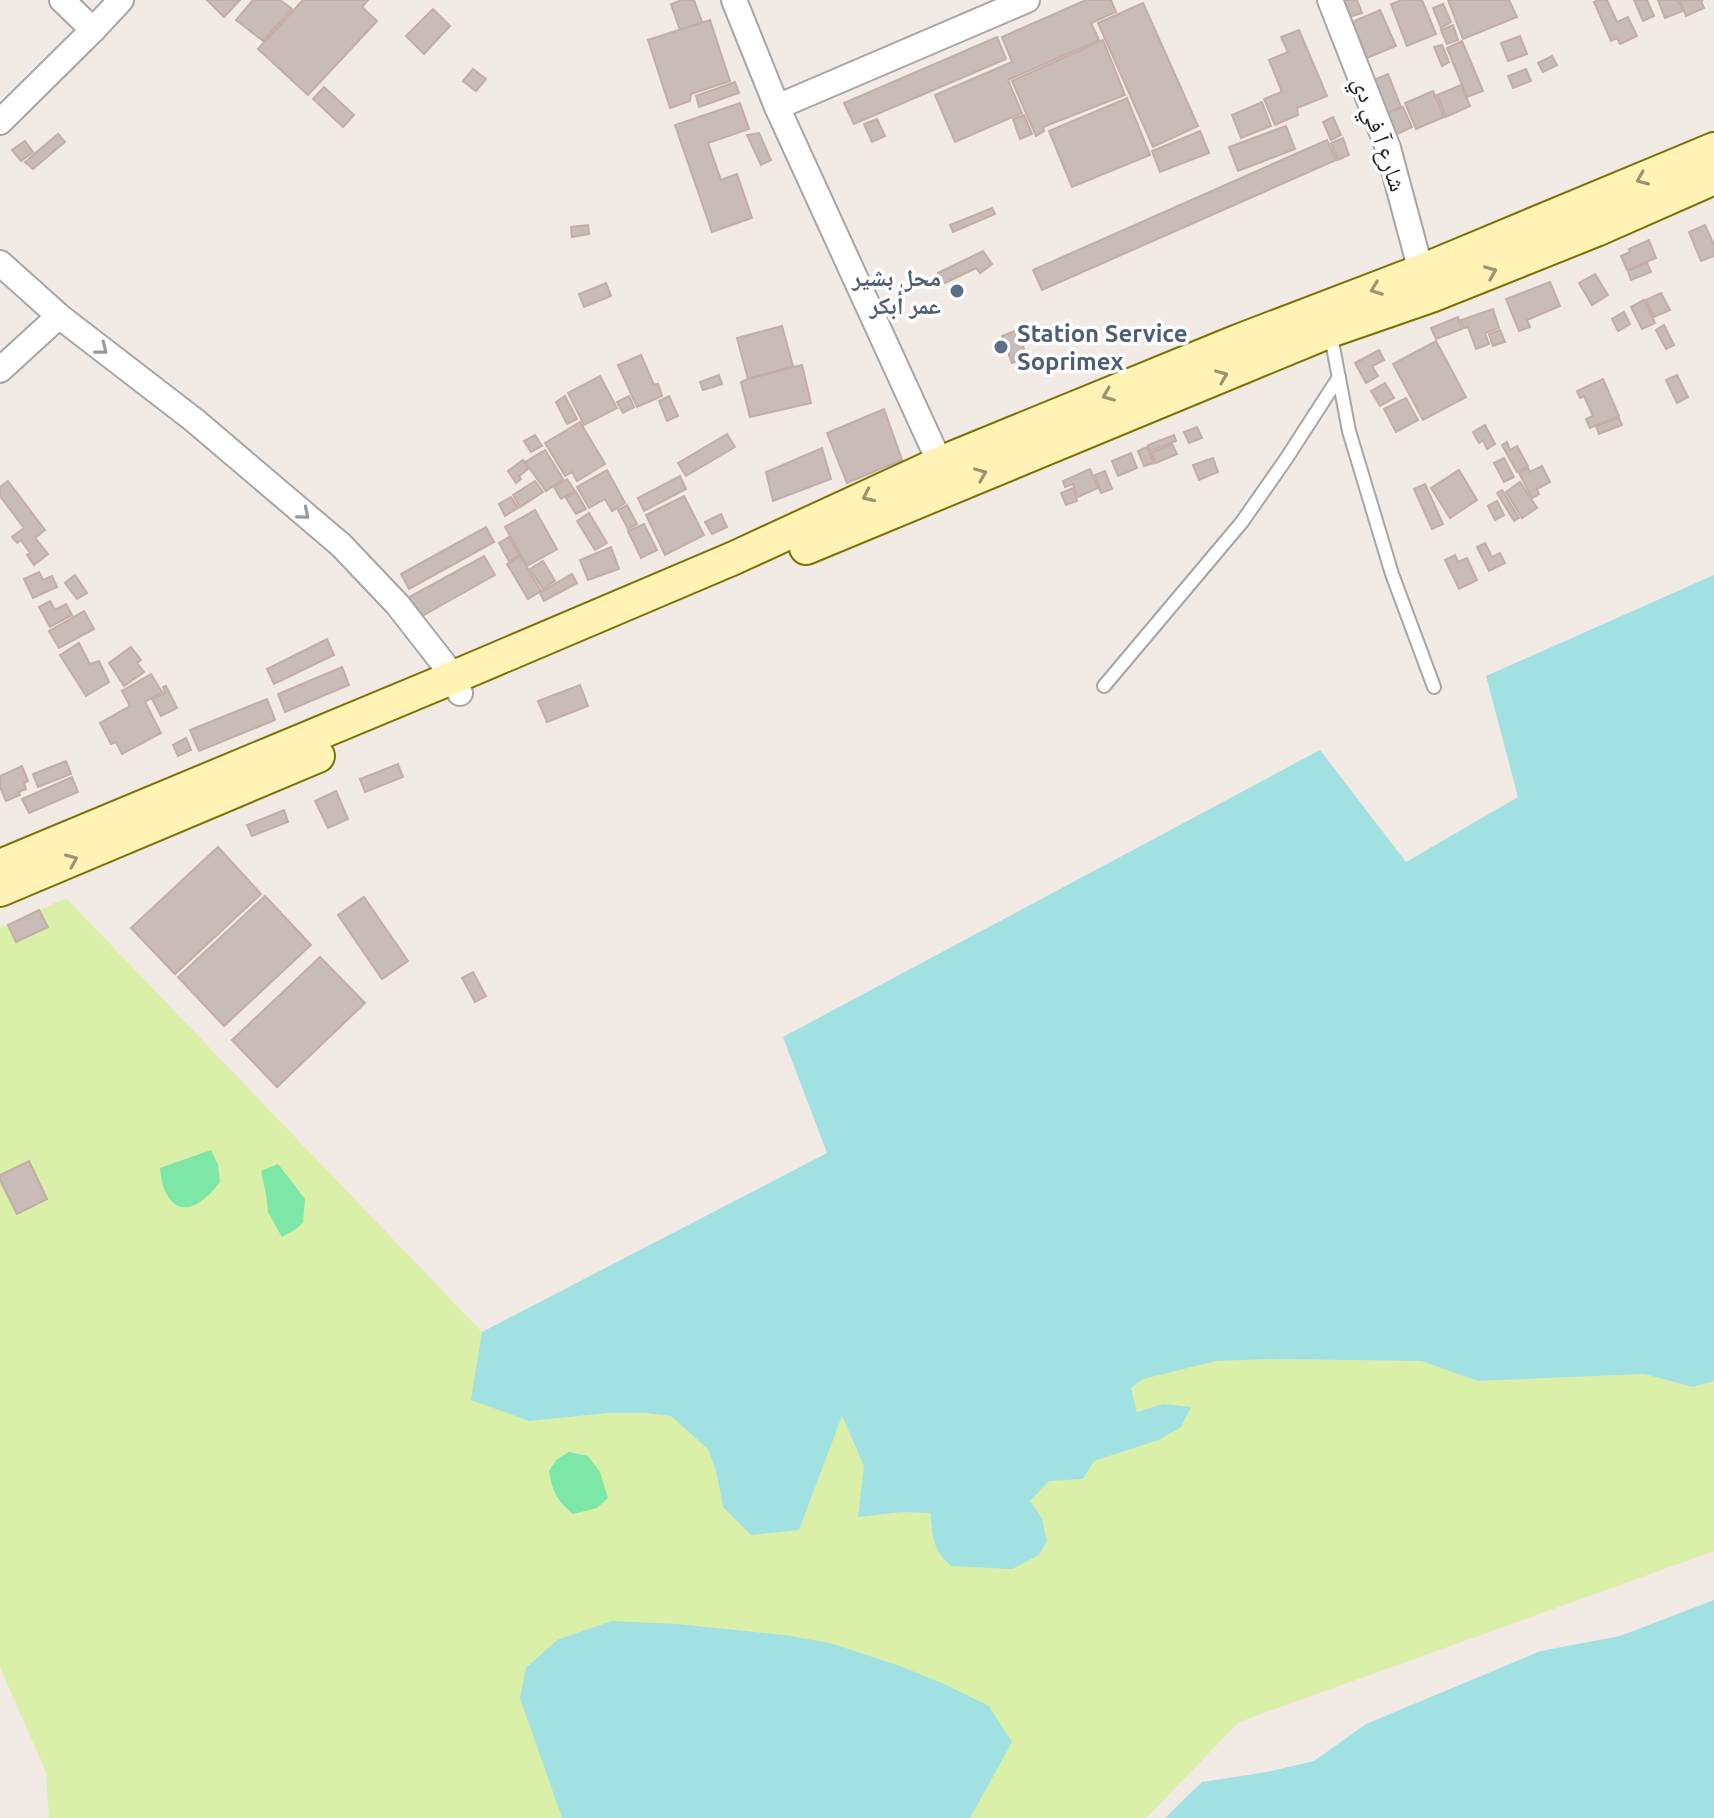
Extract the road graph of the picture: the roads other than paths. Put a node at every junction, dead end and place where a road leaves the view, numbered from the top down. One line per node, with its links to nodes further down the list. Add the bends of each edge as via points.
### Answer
1 (62, 0): 6 (street)
2 (121, 0): 6 (street)
3 (734, 0): 7 (street)
4 (1027, 0): 7 (street)
5 (1330, 0): 12 (street, شارع آ في دي, via 1388,148)
6 (93, 30): 8 (street)
7 (777, 107): 17 (street)
8 (0, 122)
9 (1714, 149): 12 (main road, one-way to 12)
10 (1714, 178): 12 (main road, one-way to 10, via 1596,230)
11 (0, 263): 13 (street)
12 (1426, 284): 14 (main road); 17 (main road, one-way to 17, via 1238,341)
13 (59, 316): 15 (street); 18 (street, one-way to 18, via 194,420 341,545 397,604)
14 (1330, 331): 16 (lane); 18 (main road, one-way to 14)
15 (0, 370)
16 (1339, 377): 19 (lane, via 1242,522); 20 (lane, via 1349,431 1392,574)
17 (940, 463): 18 (main road, one-way to 18)
18 (457, 685): 21 (main road, via 249,760); 22 (main road, one-way to 18, via 263,779)
19 (1104, 686)
20 (1434, 687)
21 (0, 866)
22 (0, 890)

